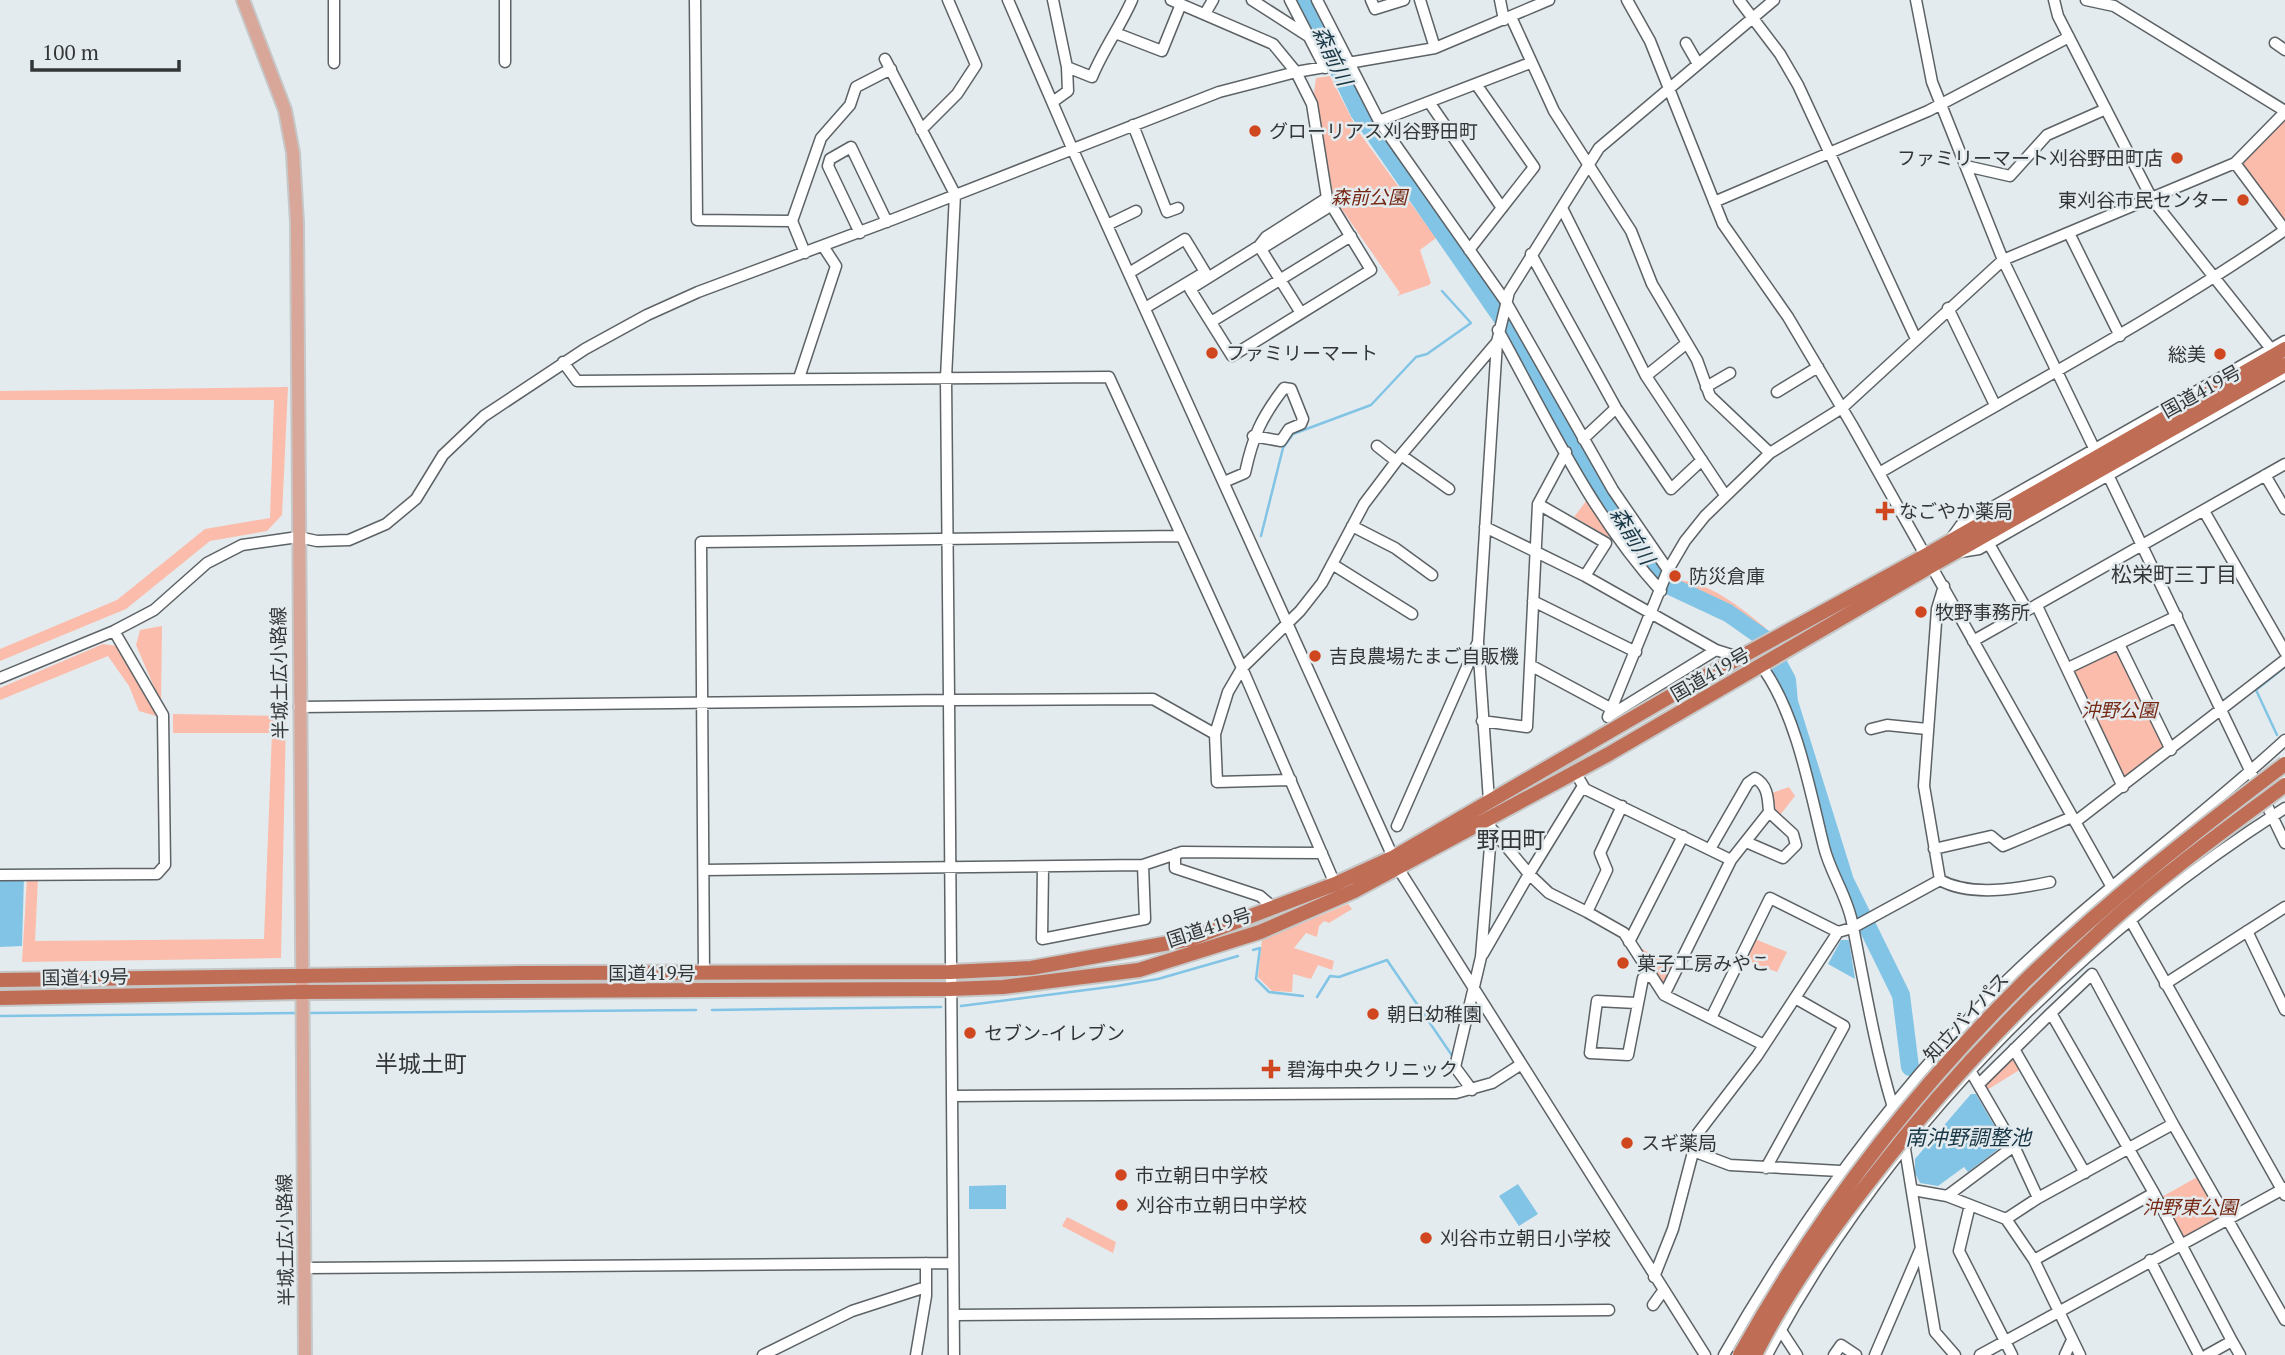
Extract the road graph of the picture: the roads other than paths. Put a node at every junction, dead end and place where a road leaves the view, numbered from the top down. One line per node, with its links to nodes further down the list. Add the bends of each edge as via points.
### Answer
1 (243, 0): 130 (main road, 半城土広小路線, via 285,110 293,153)
2 (334, 0): 38 (street)
3 (505, 0): 37 (street)
4 (695, 0): 69 (street, via 697,220)
5 (948, 0): 55 (street, via 976,65 957,94)
6 (1008, 0): 48 (street)
7 (1053, 0): 42 (street)
8 (1132, 0): 29 (street)
9 (1171, 0): 25 (street)
10 (1213, 0): 26 (street)
11 (1252, 0): 30 (street)
12 (1290, 0): 30 (street)
13 (1318, 0): 40 (street)
14 (1371, 0): 15 (street, via 1375,9)
15 (1404, 0)
16 (1420, 0): 34 (street)
17 (1500, 0): 28 (street)
18 (1549, 0): 28 (street)
19 (1627, 0): 47 (street)
20 (1739, 0): 27 (street)
21 (1774, 0): 27 (street)
22 (1916, 0): 50 (street, via 1925,60)
23 (2054, 0): 31 (street)
24 (2086, 0): 52 (street, via 2114,5)
25 (1181, 4): 26 (street); 29 (street, via 1163,51)
26 (1206, 12): 45 (street, via 1273,44)
27 (1754, 16): 41 (street); 57 (street, via 1798,85)
28 (1507, 18): 34 (street); 39 (street)
29 (1118, 34): 42 (street, via 1100,57 1092,77)
30 (1308, 36): 43 (street)
31 (2069, 37): 50 (street); 51 (street)
32 (1686, 43): 41 (street)
33 (2275, 43): 35 (street)
34 (1435, 48): 40 (street)
35 (2285, 50)
36 (885, 59): 44 (street)
37 (505, 62)
38 (334, 63)
39 (1530, 63): 46 (street); 59 (street)
40 (1348, 64): 43 (street); 53 (street)
41 (1698, 64): 47 (street)
42 (1066, 67): 48 (street, via 1068,91)
43 (1325, 68): 45 (street)
44 (891, 69): 55 (street); 69 (street, via 856,87 850,105 821,138)
45 (1296, 72): 54 (street, via 1219,92); 63 (street, via 1312,104)
46 (1476, 84): 49 (street); 66 (street, via 1534,167)
47 (1669, 89): 59 (street, via 1599,148); 64 (street)
48 (1054, 101): 56 (street)
49 (1429, 102): 53 (street); 66 (street)
50 (1940, 103): 57 (street); 60 (street)
51 (2106, 109): 60 (street, via 2047,135 2010,176); 62 (street)
52 (2285, 112): 58 (street)
53 (1379, 121): 78 (street)
54 (1133, 125): 56 (street); 65 (street, via 1167,212)
55 (921, 130): 61 (street)
56 (1072, 148): 61 (street); 71 (street)
57 (1829, 152): 64 (street); 92 (street)
58 (2235, 163): 62 (street); 72 (street)
59 (1587, 164): 67 (street); 95 (street, via 1631,231 1652,284)
60 (1966, 166): 81 (street)
61 (955, 194): 70 (street); 103 (street)
62 (2152, 199): 74 (street); 84 (street)
63 (1330, 201): 75 (street); 77 (street, via 1266,237)
64 (1714, 202): 98 (street, via 1738,250)
65 (1178, 208)
66 (1502, 208): 78 (street)
67 (1562, 208): 80 (street); 101 (street)
68 (1136, 211): 71 (street)
69 (792, 221): 79 (street)
70 (887, 222): 73 (street); 73 (street, via 851,147 830,159 828,166)
71 (1107, 225): 82 (street)
72 (2285, 230): 84 (street)
73 (860, 233): 76 (street)
74 (2069, 233): 81 (street); 91 (street)
75 (1351, 236): 83 (street); 88 (street, via 1371,270)
76 (823, 246): 79 (street); 102 (street, via 836,266)
77 (1260, 248): 83 (street); 89 (street, via 1190,289)
78 (1469, 250): 85 (street)
79 (805, 253): 97 (street, via 647,314)
80 (1531, 254): 85 (street); 107 (street)
81 (2003, 260): 87 (street); 99 (street)
82 (1129, 274): 86 (street); 86 (street, via 1185,239 1205,272)
83 (1280, 279): 88 (street); 89 (street)
84 (2214, 279): 91 (street); 96 (street)
85 (1506, 302): 90 (street); 110 (street)
86 (1145, 308): 121 (street)
87 (1948, 308): 92 (street); 106 (street)
88 (1301, 313): 89 (street, via 1232,356)
89 (1211, 322)
90 (1498, 330): 94 (street); 113 (street)
91 (2120, 335): 99 (street)
92 (1916, 339): 108 (street)
93 (2285, 341): 96 (street)
94 (1497, 342): 115 (street); 128 (street)
95 (1687, 343): 101 (street); 104 (street)
96 (2282, 361): 112 (street); 120 (street); 134 (highway, 国道419号)
97 (563, 362): 102 (street, via 577,381); 130 (street, via 462,436 435,464 416,499 386,524 349,540)
98 (1818, 367): 105 (street); 108 (street)
99 (2057, 372): 106 (street); 112 (street)
100 (1730, 373): 104 (street)
101 (1646, 376): 116 (street)
102 (799, 378): 103 (street)
103 (946, 378): 129 (street, via 1109,377); 131 (street)
104 (1706, 387): 114 (street)
105 (1777, 393)
106 (1995, 405): 118 (street)
107 (1616, 408): 110 (street); 116 (street, via 1671,489)
108 (1842, 408): 114 (street); 118 (street)
109 (1253, 436): 109 (street, via 1284,388 1291,389 1301,424 1289,429 1281,441); 121 (street, via 1245,473)
110 (1583, 439): 138 (street)
111 (1377, 446): 115 (street)
112 (2094, 448): 134 (street, via 1961,525)
113 (1566, 452): 124 (street); 142 (street, via 1636,564)
114 (1770, 453): 123 (street)
115 (1399, 458): 122 (street); 127 (street)
116 (1702, 460): 123 (street)
117 (2285, 464): 119 (street)
118 (1879, 473): 136 (street)
119 (2265, 475): 125 (street); 126 (street)
120 (2109, 477): 132 (street); 133 (street)
121 (1224, 481): 148 (street)
122 (1449, 489)
123 (1725, 495): 138 (street, via 1685,541)
124 (1538, 504): 135 (street); 140 (street, via 1606,543)
125 (2285, 509)
126 (2204, 511): 133 (street); 155 (street)
127 (1352, 526): 137 (street); 139 (street, via 1395,548)
128 (1485, 527): 135 (street); 151 (street)
129 (1181, 536): 131 (street); 160 (street)
130 (298, 537): 149 (street, via 242,545 227,552 207,563 154,610); 165 (main road, 半城土広小路線)
131 (948, 539): 163 (street); 164 (street, via 701,542)
132 (1989, 544): 134 (street, via 1979,549); 144 (street)
133 (2142, 545): 144 (street); 147 (street)
134 (1950, 548): 136 (highway, 国道419号)
135 (1535, 551): 140 (street); 143 (street)
136 (1928, 561): 141 (street); 156 (highway, 国道419号); 159 (highway, 国道419号)
137 (1332, 564): 145 (street); 148 (street, via 1322,583)
138 (1668, 570): 142 (street)
139 (1432, 575)
140 (1585, 576): 146 (street)
141 (1944, 586): 150 (street); 170 (street, via 1937,609)
142 (1661, 591): 146 (street)
143 (1533, 601): 154 (street); 158 (street)
144 (2032, 608): 150 (street); 161 (street)
145 (1412, 614)
146 (1652, 615): 153 (street); 154 (street)
147 (2177, 616): 152 (street); 166 (street)
148 (1287, 622): 160 (street); 197 (street)
149 (114, 631): 162 (street); 203 (street, via 163,715 165,865 157,874)
150 (1973, 641): 186 (street)
151 (1478, 642): 168 (street); 188 (street)
152 (2119, 644): 161 (street); 173 (street)
153 (1716, 650): 156 (street); 167 (street, via 1608,717)
154 (1636, 652): 167 (street)
155 (2285, 652)
156 (1742, 658): 181 (highway, 国道419号)
157 (2285, 660): 166 (street)
158 (1530, 665): 167 (street); 168 (street, via 1527,727)
159 (1769, 666): 176 (highway, 国道419号); 212 (street, via 1806,774 1826,854)
160 (1242, 668): 171 (street, via 1228,692); 177 (street)
161 (2068, 668): 180 (street)
162 (0, 678)
163 (949, 700): 164 (street); 171 (street, via 1153,699); 200 (street)
164 (701, 702): 165 (street); 201 (street)
165 (299, 706): 220 (main road, 半城土広小路線)
166 (2223, 708): 173 (street); 175 (street)
167 (1612, 709)
168 (1482, 721): 181 (street)
169 (1871, 729): 170 (street, via 1887,725)
170 (1927, 729): 193 (street, via 1924,786)
171 (1215, 734): 177 (street, via 1217,782)
172 (2285, 740): 175 (street)
173 (2171, 750): 180 (street)
174 (2285, 764): 282 (highway, 知立バイパス, bridge, via 2079,930 1955,1055 1833,1206)
175 (2252, 770): 185 (street); 207 (street)
176 (1575, 772): 179 (street); 187 (highway, 国道419号)
177 (1291, 780): 194 (street)
178 (2285, 785): 283 (highway, 知立バイパス, bridge, via 2108,925 1966,1064 1846,1212 1773,1319)
179 (1583, 786): 182 (street); 202 (street)
180 (2123, 787): 186 (street)
181 (1489, 801): 197 (highway, 国道419号)
182 (1622, 807): 189 (street); 210 (street, via 1600,853 1607,870)
183 (2285, 808): 185 (street)
184 (1769, 812): 190 (street); 190 (street, via 1793,834 1796,845 1783,858); 192 (street, via 1768,794 1755,778)
185 (2273, 816): 191 (street); 211 (street)
186 (2074, 819): 193 (street, via 2003,846 1991,836); 207 (street)
187 (1490, 822): 197 (highway, 国道419号); 202 (street); 216 (street)
188 (1397, 826)
189 (1683, 836): 192 (street); 215 (street)
190 (1746, 842): 196 (street)
191 (2285, 843)
192 (1710, 849): 196 (street)
193 (1934, 849): 204 (street)
194 (1322, 853): 195 (street); 206 (street)
195 (1175, 854): 198 (street); 209 (street, via 1175,869 1260,896)
196 (1731, 860): 225 (street)
197 (1396, 862): 206 (highway, 国道419号); 223 (street); 224 (highway, 国道419号, via 1354,891 1259,932 1139,970)
198 (1143, 865): 199 (street); 199 (street, via 1145,919 1042,939)
199 (1042, 867): 200 (street)
200 (950, 868): 201 (street); 217 (street)
201 (704, 870): 218 (street)
202 (1530, 874): 210 (street, via 1549,892); 216 (street)
203 (0, 875)
204 (1940, 880): 205 (street, via 1955,888 1978,889); 212 (street)
205 (2050, 882)
206 (1335, 884): 209 (highway, 国道419号)
207 (2112, 888): 211 (street); 240 (street, via 1987,1000)
208 (2285, 906): 213 (street)
209 (1275, 908): 217 (highway, 国道419号, via 1191,939 1031,968)
210 (1587, 912): 215 (street, via 1624,933)
211 (2130, 920): 222 (street); 236 (street, via 2042,999)
212 (1855, 926): 214 (street); 240 (street)
213 (2247, 931): 222 (street); 230 (street)
214 (1838, 932): 227 (street); 232 (street, via 1770,898)
215 (1629, 942): 219 (street)
216 (1481, 957): 223 (street)
217 (950, 972): 218 (highway, 国道419号); 224 (street)
218 (704, 974): 220 (highway, 国道419号)
219 (1651, 975): 225 (street); 228 (street, via 1643,978)
220 (302, 976): 221 (highway, 国道419号); 229 (main road, 半城土広小路線)
221 (0, 980)
222 (2165, 984): 250 (street)
223 (1472, 988): 235 (street); 238 (street, via 1455,1067)
224 (950, 989): 229 (highway, 国道419号, via 449,993); 239 (street)
225 (1664, 995): 232 (street)
226 (0, 998): 229 (highway, 国道419号)
227 (1795, 998): 233 (street); 246 (street, via 1844,1026)
228 (1636, 1003): 228 (street, via 1628,1055 1590,1053 1597,1001)
229 (302, 1006): 263 (main road, 半城土広小路線)
230 (2285, 1010)
231 (2051, 1013): 234 (street); 241 (street, via 2092,974); 244 (street)
232 (1711, 1018): 233 (street)
233 (1765, 1045): 245 (street, via 1698,1133)
234 (2014, 1049): 237 (street); 248 (street)
235 (1520, 1065): 238 (street); 264 (street)
236 (1971, 1072): 237 (street); 243 (street)
237 (1980, 1083): 242 (street)
238 (1472, 1090): 239 (street)
239 (952, 1096): 262 (street)
240 (1892, 1104): 247 (street)
241 (2173, 1124): 244 (street); 255 (street)
242 (2014, 1146): 252 (street); 253 (street)
243 (1905, 1149): 249 (street); 272 (street, via 1856,1212)
244 (2127, 1149): 248 (street); 251 (street)
245 (1693, 1151): 246 (street, via 1730,1165); 264 (street, via 1673,1229)
246 (1766, 1168): 247 (street)
247 (1840, 1171): 281 (street)
248 (2085, 1173): 253 (street)
249 (1913, 1190): 252 (street); 258 (street)
250 (2284, 1191): 255 (street)
251 (2154, 1193): 257 (street); 259 (street)
252 (1947, 1196): 254 (street)
253 (2038, 1198): 256 (street)
254 (1970, 1205): 256 (street); 274 (street, via 1959,1251)
255 (2228, 1217): 257 (street); 271 (street)
256 (2006, 1219): 259 (street)
257 (2180, 1244): 260 (street); 275 (street)
258 (1921, 1248): 288 (street); 289 (street, via 1935,1332)
259 (2034, 1260): 269 (street)
260 (2150, 1260): 269 (street); 294 (street)
261 (926, 1263): 262 (street); 263 (street); 265 (street)
262 (953, 1263): 270 (street)
263 (305, 1268): 276 (main road, 半城土広小路線)
264 (1654, 1277): 266 (street)
265 (926, 1287): 277 (street, via 852,1311); 278 (street)
266 (1663, 1291): 267 (street); 280 (street)
267 (1653, 1305)
268 (1609, 1310): 270 (street)
269 (2057, 1312): 273 (street); 274 (street)
270 (954, 1315): 279 (street)
271 (2285, 1320)
272 (1780, 1329): 284 (street); 285 (street)
273 (2072, 1340): 292 (street); 293 (street)
274 (2004, 1341): 290 (street); 291 (street)
275 (2232, 1341): 295 (street); 296 (street)
276 (305, 1355)
277 (763, 1355)
278 (916, 1355)
279 (954, 1355)
280 (1705, 1355)
281 (1724, 1355)
282 (1740, 1355)
283 (1755, 1355)
284 (1767, 1355)
285 (1797, 1355)
286 (1834, 1355): 287 (street, via 1841,1345)
287 (1856, 1355)
288 (1874, 1355)
289 (1955, 1355)
290 (1980, 1355)
291 (2012, 1355)
292 (2065, 1355)
293 (2080, 1355)
294 (2199, 1355)
295 (2207, 1355)
296 (2240, 1355)

